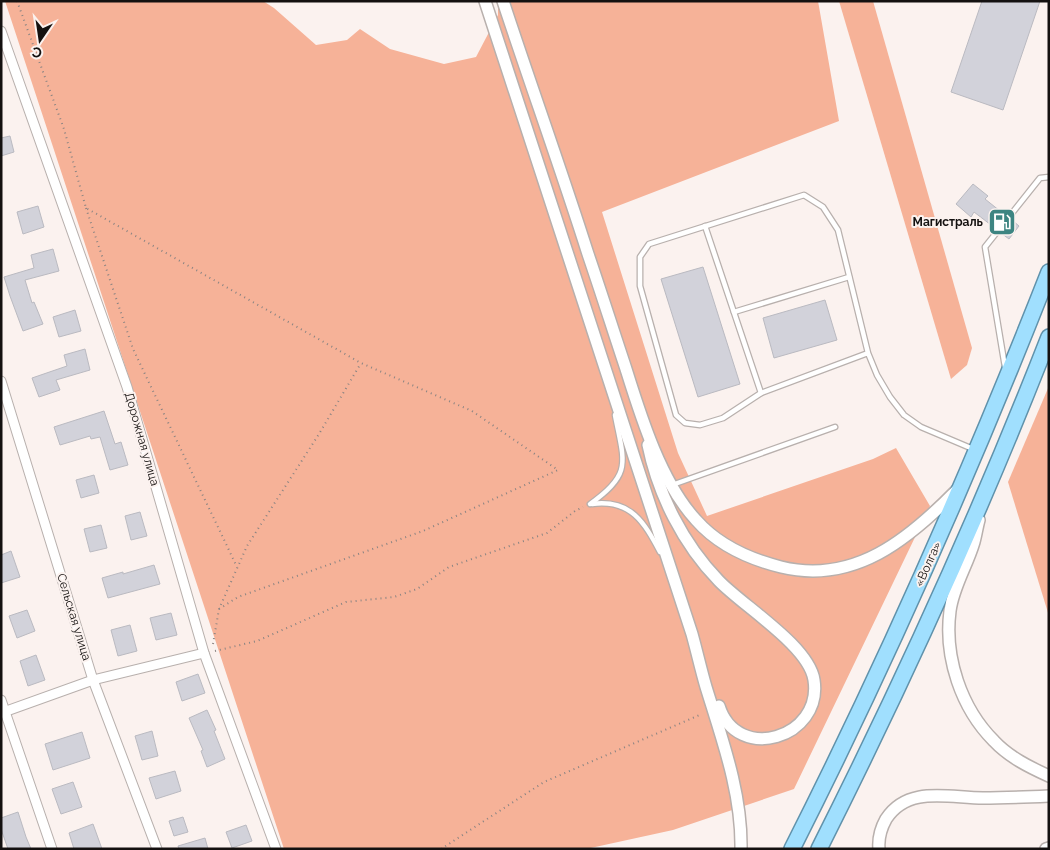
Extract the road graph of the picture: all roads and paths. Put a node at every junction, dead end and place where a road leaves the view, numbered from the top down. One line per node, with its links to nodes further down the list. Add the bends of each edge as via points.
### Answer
1 (17, 1): 6 (path, via 64,129)
2 (485, 1): 16 (street)
3 (503, 1): 20 (street)
4 (1, 31): 31 (street, Дорожная улица, via 127,387)
5 (1049, 177): 15 (lane, via 1040,178 985,247)
6 (86, 208): 13 (path); 27 (path, via 132,349)
7 (705, 226): 9 (lane, via 804,196 823,207 838,230); 10 (lane); 18 (lane, via 649,244 640,257 640,286 676,415 685,423 700,425 723,418)
8 (1049, 272): 15 (highway, «Волга»)
9 (850, 277): 10 (lane); 12 (lane)
10 (734, 312): 18 (lane)
11 (1049, 337): 19 (highway, «Волга»)
12 (868, 354): 18 (lane); 22 (lane, via 904,415 921,427)
13 (361, 363): 27 (path); 29 (path, via 472,410 558,470 423,531 238,597)
14 (1040, 374): 19 (lane)
15 (1007, 377): 22 (highway, «Волга»)
16 (609, 380): 26 (lane, via 623,455 622,466 614,486); 28 (street)
17 (1, 381): 32 (street, Сельская улица)
18 (761, 393)
19 (1019, 413): 25 (highway, «Волга»)
20 (644, 424): 23 (street); 30 (street, via 652,467 671,511 702,562 719,582 798,650 810,665 815,694 806,717 784,734 768,739 740,734 729,726)
21 (835, 427): 23 (lane)
22 (976, 450): 24 (highway, «Волга»)
23 (672, 484): 24 (street, via 697,521 741,554 793,570 815,572 854,565 890,548 938,509)
24 (961, 485): 43 (highway, «Волга», via 876,677)
25 (986, 490): 36 (street, via 974,543 950,612 949,639 955,674 969,708 994,741 1014,758); 44 (highway, «Волга», via 898,687)
26 (590, 504): 28 (lane, via 615,505 638,516); 29 (path, via 575,511 547,533 449,568 417,589 394,596 346,602 257,641 212,651)
27 (237, 567): 29 (path)
28 (673, 576): 30 (street)
29 (219, 609)
30 (692, 634): 34 (street)
31 (204, 653): 32 (street); 40 (street, Дорожная улица)
32 (93, 680): 35 (street); 39 (street, Сельская улица)
33 (1, 700): 35 (street)
34 (713, 709): 41 (path, via 544,782); 42 (street, via 734,782)
35 (3, 712): 38 (street)
36 (1049, 776)
37 (1049, 796): 45 (street, via 910,798 899,804 883,824)
38 (52, 849)
39 (157, 849)
40 (276, 849)
41 (441, 849)
42 (741, 849)
43 (792, 849)
44 (819, 849)
45 (879, 849)

